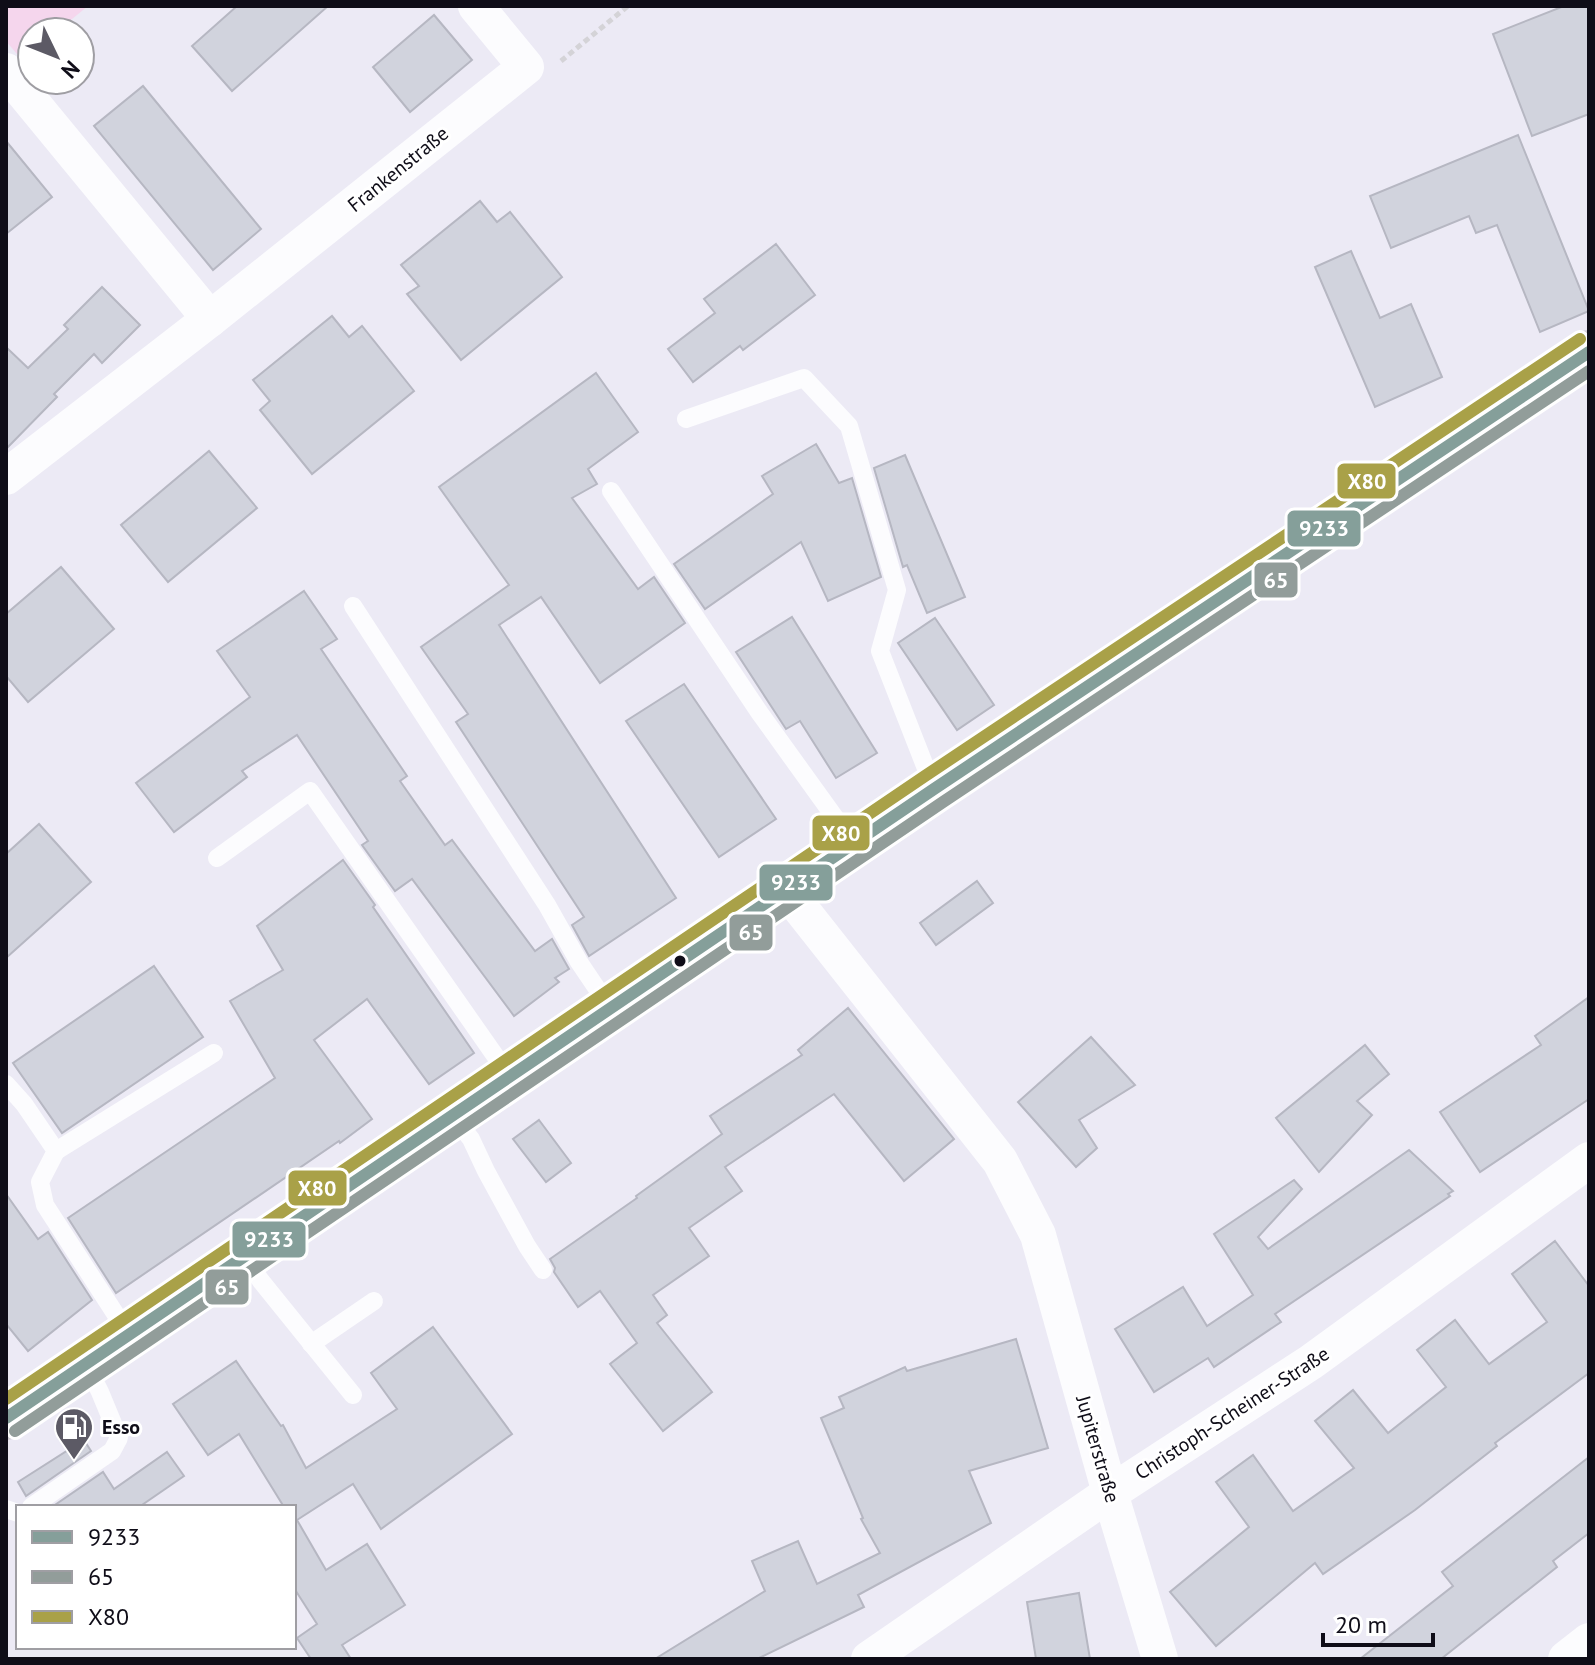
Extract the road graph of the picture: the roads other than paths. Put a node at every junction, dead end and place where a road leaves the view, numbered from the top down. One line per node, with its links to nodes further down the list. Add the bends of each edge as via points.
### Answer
1 (476, 6): 3 (street, Frankenstraße, via 526,67)
2 (6, 71): 3 (street)
3 (210, 319): 6 (street, Frankenstraße)
4 (1589, 352): 9 (main road)
5 (686, 419): 9 (lane, via 804,378 849,426 897,590 880,651)
6 (6, 477)
7 (611, 491): 10 (lane)
8 (353, 606): 13 (lane)
9 (934, 789): 10 (main road)
10 (854, 844): 12 (main road)
11 (217, 858): 15 (lane, via 310,791)
12 (786, 890): 13 (main road); 28 (street, Jupiterstraße, via 1000,1161 1038,1235)
13 (610, 1009): 15 (main road)
14 (214, 1053): 18 (lane)
15 (510, 1077): 17 (main road)
16 (6, 1084): 18 (lane)
17 (453, 1116): 20 (main road); 21 (lane)
18 (56, 1151): 23 (lane, via 40,1182 45,1205)
19 (1589, 1160): 28 (street, Christoph-Scheiner-Straße, via 1311,1362)
20 (244, 1257): 23 (main road); 24 (lane)
21 (543, 1270)
22 (374, 1301): 24 (lane)
23 (129, 1335): 25 (main road)
24 (311, 1344): 26 (lane)
25 (86, 1364): 27 (main road); 29 (lane, via 119,1438 112,1451)
26 (353, 1395)
27 (6, 1418)
28 (1110, 1493): 31 (street, Christoph-Scheiner-Straße); 32 (street, Jupiterstraße)
29 (34, 1505)
30 (1589, 1641): 33 (street)
31 (869, 1659)
32 (1160, 1659)
33 (1566, 1659)

